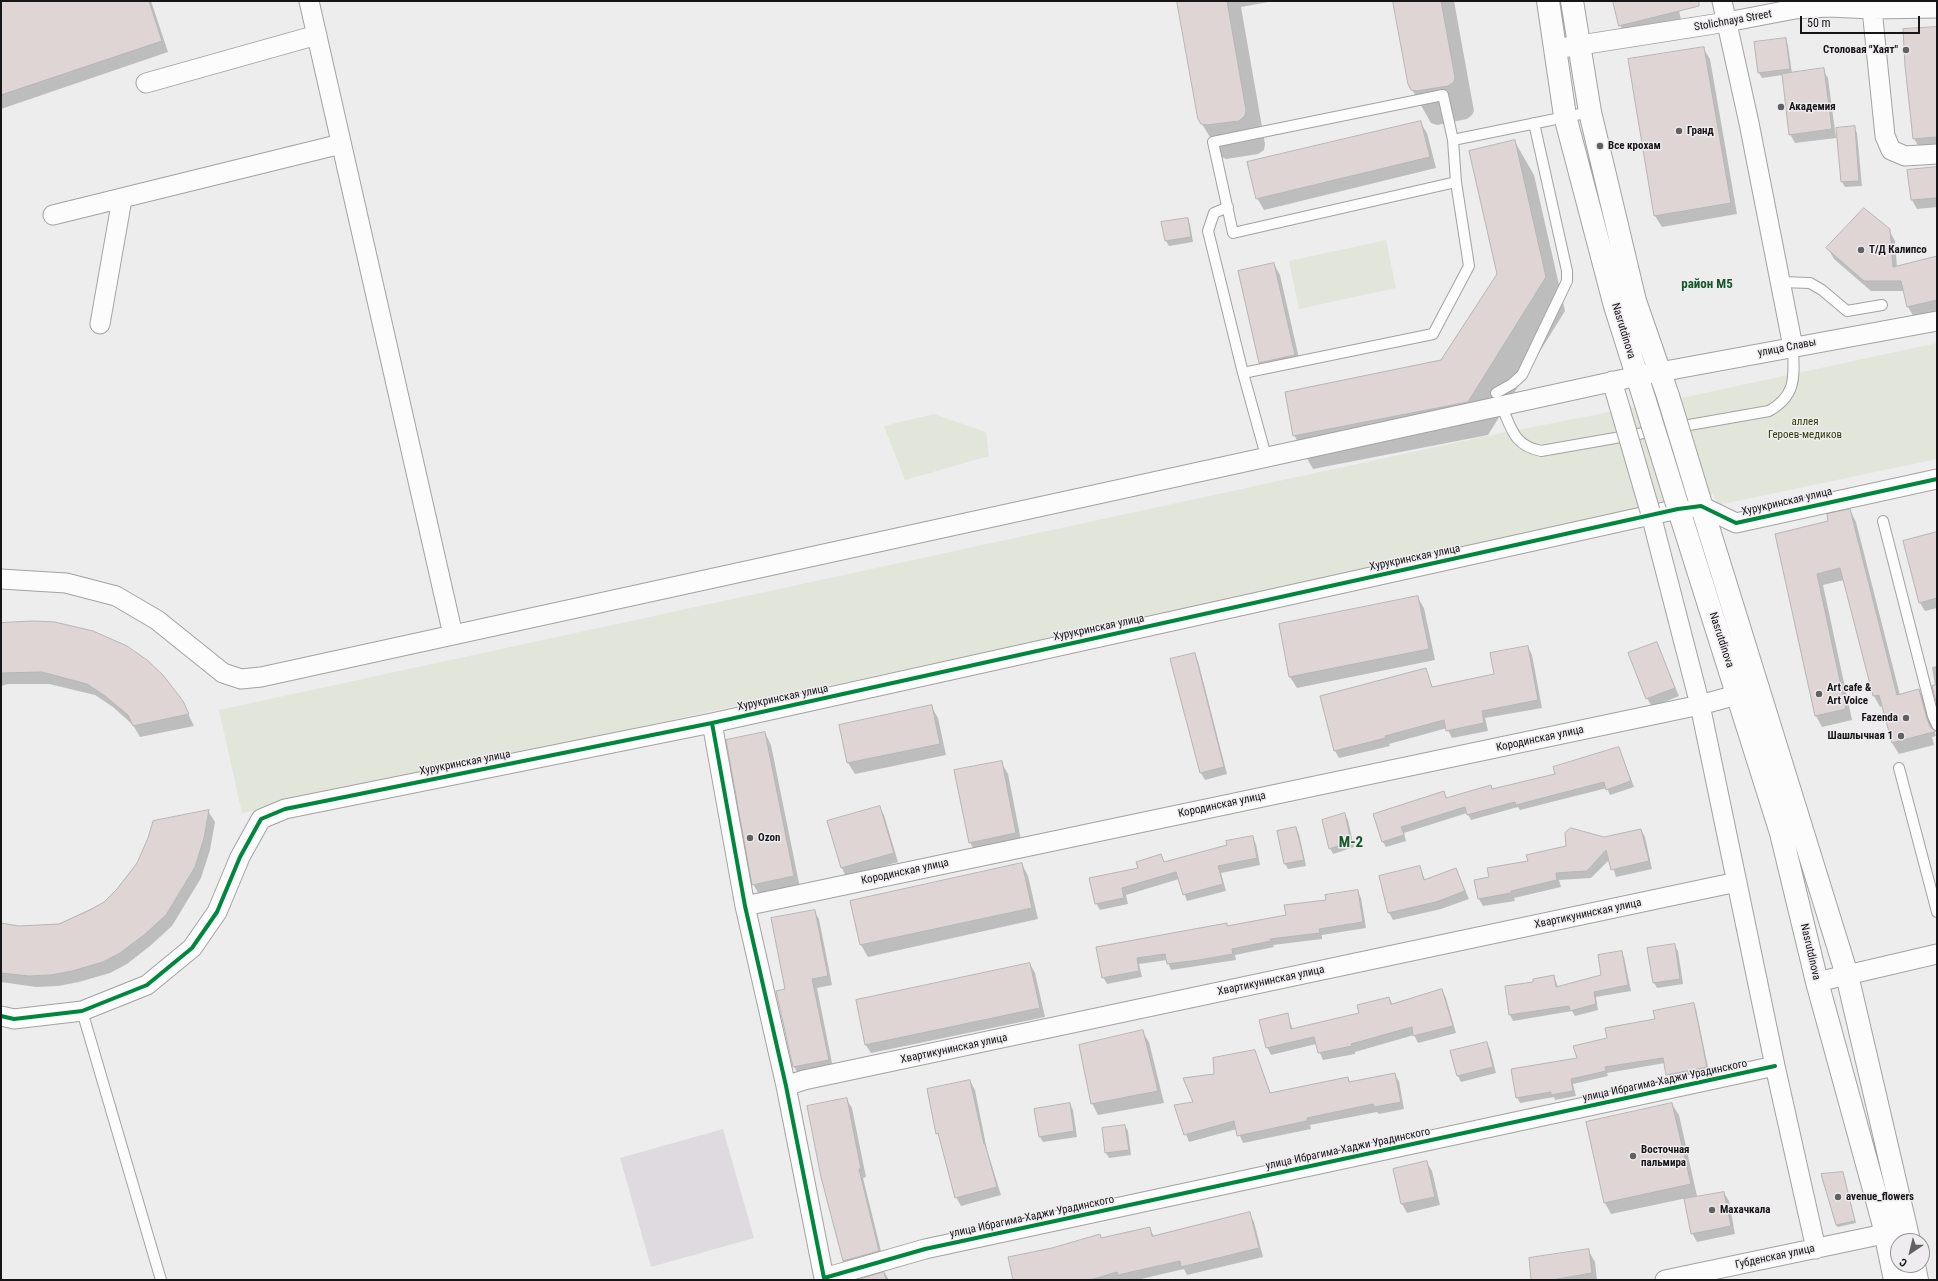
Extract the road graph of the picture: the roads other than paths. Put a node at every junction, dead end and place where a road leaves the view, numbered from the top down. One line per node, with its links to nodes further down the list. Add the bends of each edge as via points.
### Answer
1 (309, 1): 8 (street)
2 (1548, 1): 10 (main road, Nasrutdinova)
3 (1572, 1): 9 (main road, Nasrutdinova)
4 (1722, 1): 7 (street)
5 (1937, 8): 6 (street, Stolichnaya Street)
6 (1872, 10): 7 (street, Stolichnaya Street, via 1829,7); 17 (street, via 1886,136 1891,150 1905,156)
7 (1727, 22): 9 (street, Stolichnaya Street); 22 (street)
8 (317, 35): 11 (street); 16 (street)
9 (1578, 46): 10 (street, Stolichnaya Street); 12 (main road, Nasrutdinova)
10 (1555, 49): 13 (main road, Nasrutdinova)
11 (146, 83)
12 (1590, 112): 13 (lane); 27 (main road, Nasrutdinova, via 1635,301)
13 (1565, 116): 14 (lane); 29 (main road, Nasrutdinova, via 1615,306)
14 (1534, 122): 15 (lane); 31 (lane, via 1567,271 1567,281 1522,375)
15 (1453, 140): 18 (lane); 20 (lane, via 1443,95 1213,142)
16 (341, 144): 19 (street); 39 (street)
17 (1937, 154)
18 (1456, 182): 20 (lane, via 1234,233); 28 (lane, via 1469,266 1433,334)
19 (122, 199): 21 (street); 25 (street)
20 (1228, 208): 28 (lane, via 1214,213 1208,231)
21 (53, 215)
22 (1780, 282): 23 (lane, via 1810,283 1847,311); 26 (street)
23 (1882, 304)
24 (1937, 320): 26 (street, улица Славы)
25 (100, 324)
26 (1793, 347): 27 (street, улица Славы); 31 (lane, via 1794,373 1789,394 1769,411 1541,451 1528,448 1519,442)
27 (1660, 372): 29 (street, улица Славы); 34 (main road, Nasrutdinova, bridge)
28 (1243, 373): 32 (lane)
29 (1638, 376): 30 (street, улица Славы); 35 (main road, Nasrutdinova, bridge)
30 (1612, 381): 31 (street, улица Славы); 36 (street, bridge)
31 (1498, 399): 32 (street, улица Славы)
32 (1266, 456): 39 (street, улица Славы)
33 (1937, 479): 34 (street, Хурукринская улица, via 1736,523)
34 (1700, 502): 35 (street, Хурукринская улица); 40 (main road, Nasrutdinova)
35 (1678, 506): 36 (street, Хурукринская улица); 40 (main road, Nasrutdinova)
36 (1651, 513): 41 (street); 42 (street, Хурукринская улица)
37 (1884, 521): 43 (lane)
38 (1, 578): 39 (street, улица Славы, via 66,583 116,596 157,620 223,673 241,679 261,677)
39 (453, 635)
40 (1748, 692): 41 (street, Кородинская улица); 49 (main road, Nasrutdinova); 50 (main road, Nasrutdinova)
41 (1700, 705): 45 (street); 46 (street, Кородинская улица)
42 (712, 723): 46 (street); 51 (street, Хурукринская улица, via 285,809 262,819 240,858 217,912 192,948 147,985)
43 (1937, 725)
44 (1899, 768): 47 (lane)
45 (1737, 882): 53 (street); 54 (street, Хвартикунинская улица, via 804,1080)
46 (745, 906): 54 (street)
47 (1937, 912)
48 (1937, 954): 49 (street)
49 (1847, 975): 50 (street); 55 (main road, Nasrutdinova)
50 (1817, 982): 56 (main road, Nasrutdinova, via 1883,1222)
51 (82, 1011): 52 (street, via 14,1019); 58 (lane)
52 (1, 1016)
53 (1775, 1066): 54 (street, улица Ибрагима-Хаджи Урадинского, via 925,1249 824,1278); 57 (street)
54 (786, 1086)
55 (1907, 1233)
56 (1884, 1234): 57 (street, Губденская улица); 60 (main road, Nasrutdinova)
57 (1816, 1249): 59 (street, Губденская улица)
58 (161, 1280)
59 (1665, 1280)
60 (1895, 1280)

